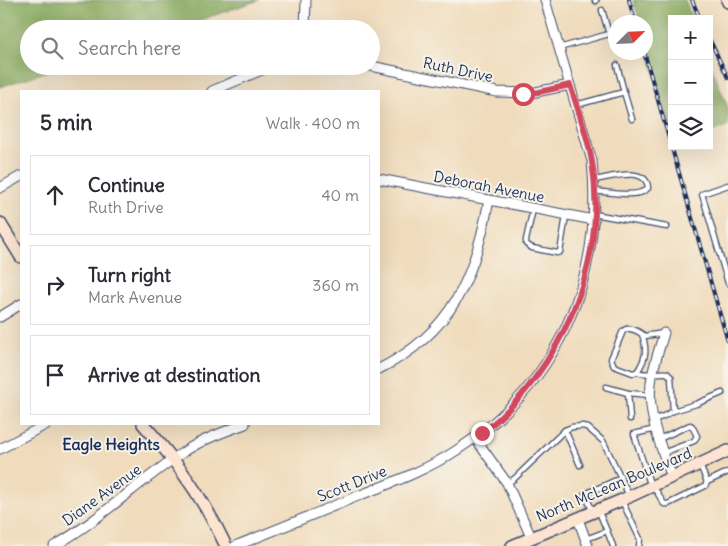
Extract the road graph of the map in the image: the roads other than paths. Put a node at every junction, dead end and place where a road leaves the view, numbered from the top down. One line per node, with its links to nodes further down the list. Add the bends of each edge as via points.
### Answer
1 (306, 0): 4 (street)
2 (545, 0): 5 (street, Scott Drive)
3 (602, 10): 5 (lane, via 609,34)
4 (305, 20)
5 (559, 48): 9 (street, Scott Drive)
6 (617, 65): 11 (lane)
7 (380, 68): 9 (street, Ruth Drive, via 497,92 531,93)
8 (250, 75): 10 (street)
9 (570, 85): 12 (street, Scott Drive)
10 (214, 90)
11 (624, 92): 12 (lane); 13 (lane)
12 (576, 105): 16 (street, Scott Drive)
13 (632, 119)
14 (20, 177): 18 (street)
15 (380, 180): 20 (street, Deborah Avenue)
16 (594, 180): 19 (street, Scott Drive); 19 (lane, via 636,174 644,178 648,188 637,195)
17 (728, 185): 27 (lane, via 702,194)
18 (0, 188)
19 (594, 191): 23 (street, Scott Drive)
20 (488, 200): 21 (street, Deborah Avenue); 32 (street, via 474,261 457,300 414,348)
21 (533, 209): 22 (street, Deborah Avenue); 22 (lane, via 526,244 557,253 560,252)
22 (566, 216): 23 (street, Deborah Avenue)
23 (594, 217): 25 (lane); 47 (street, Scott Drive, via 582,285 558,342 521,396)
24 (0, 223): 26 (main road)
25 (668, 227)
26 (20, 255)
27 (728, 283)
28 (20, 305): 29 (street)
29 (0, 317)
30 (664, 333): 31 (lane); 34 (street)
31 (642, 334): 33 (lane, via 646,351); 33 (lane, via 625,329 611,359 614,366)
32 (380, 368)
33 (637, 372): 34 (lane)
34 (652, 374): 38 (street); 39 (lane, via 667,373 671,377)
35 (606, 386): 36 (lane)
36 (628, 392): 38 (lane); 40 (lane)
37 (722, 393): 39 (lane)
38 (650, 395): 41 (street)
39 (673, 411): 41 (lane)
40 (630, 419)
41 (653, 419): 45 (street)
42 (45, 425): 49 (street)
43 (144, 425): 52 (main road)
44 (243, 425): 52 (street, Diane Avenue, via 203,441)
45 (656, 429): 48 (street); 60 (lane, via 634,434)
46 (564, 430): 53 (lane); 57 (lane, via 577,426 588,428 607,447); 59 (lane)
47 (475, 438): 59 (street); 69 (street, Scott Drive, via 411,474)
48 (659, 439): 51 (street); 51 (lane, via 690,425 697,436 694,441)
49 (0, 449)
50 (728, 451): 54 (main road, North McLean Boulevard)
51 (663, 453): 56 (street)
52 (174, 459): 67 (street, Diane Avenue, via 90,523); 68 (main road, via 212,515)
53 (580, 465)
54 (700, 465): 56 (main road, North McLean Boulevard); 58 (lane)
55 (728, 472): 58 (lane)
56 (672, 477): 60 (main road, North McLean Boulevard)
57 (621, 478): 61 (lane); 62 (lane, via 585,494)
58 (707, 482): 60 (lane, via 705,486 668,504 664,504 658,492)
59 (507, 483): 65 (street)
60 (651, 487): 61 (main road, North McLean Boulevard)
61 (625, 499): 62 (main road, North McLean Boulevard); 72 (lane, via 640,539)
62 (596, 511): 63 (main road, North McLean Boulevard); 64 (lane)
63 (578, 519): 65 (main road, North McLean Boulevard); 66 (street)
64 (607, 531): 66 (lane); 71 (lane)
65 (531, 537): 70 (main road, North McLean Boulevard)
66 (587, 542)
67 (54, 546)
68 (226, 546)
69 (235, 546)
70 (512, 546)
71 (613, 546)
72 (639, 546)

